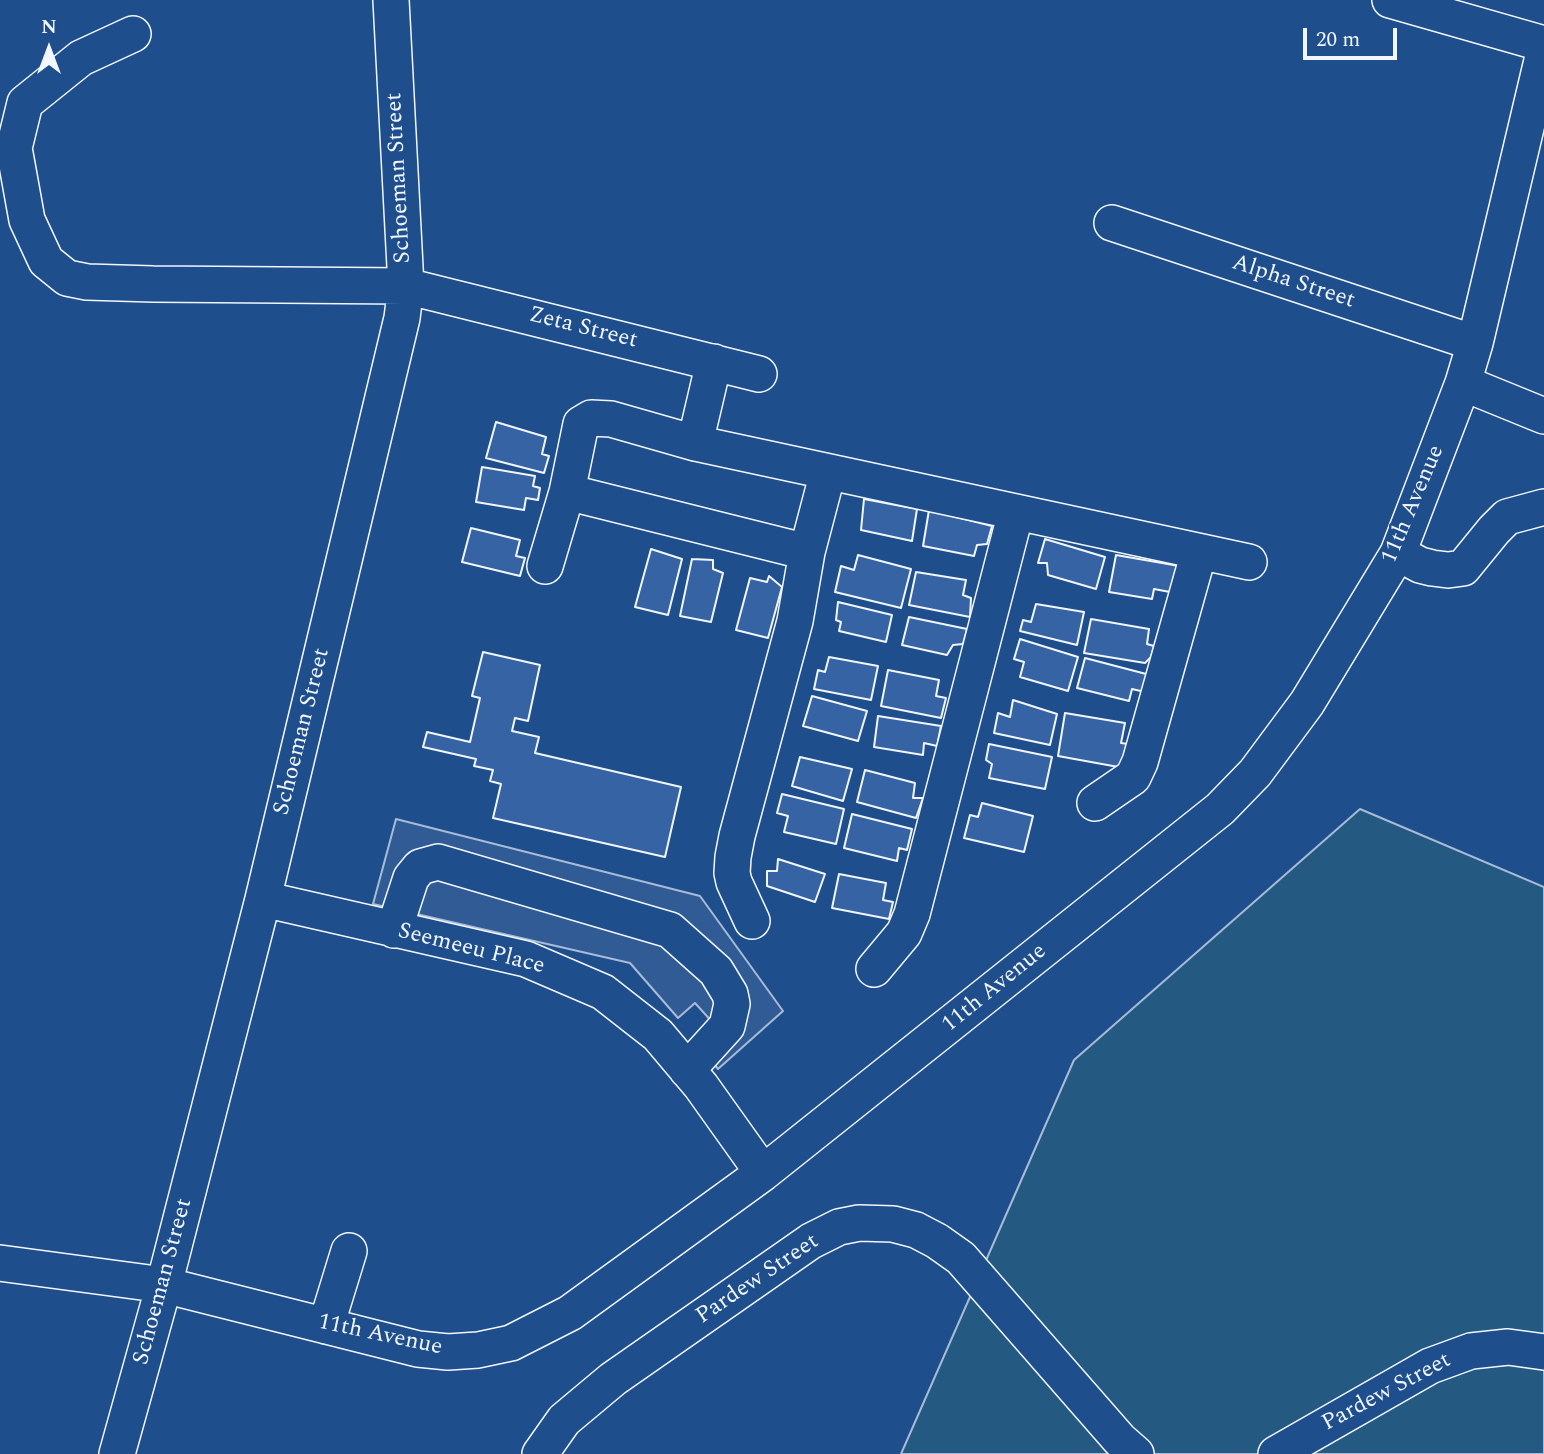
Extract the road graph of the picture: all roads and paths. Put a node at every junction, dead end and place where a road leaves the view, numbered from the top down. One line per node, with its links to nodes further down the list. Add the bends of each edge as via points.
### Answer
1 (391, 0): 7 (street, Schoeman Street)
2 (1390, 0): 4 (street)
3 (133, 34): 7 (street, Zeta Street, via 80,58 26,103 14,148 27,220 47,261 67,278 87,282)
4 (1544, 44)
5 (1544, 52): 8 (street, 11th Avenue)
6 (1112, 223): 8 (street, Alpha Street)
7 (407, 285): 9 (street, Zeta Street); 24 (street, Schoeman Street)
8 (1475, 343): 11 (street, 11th Avenue)
9 (714, 362): 10 (street, Zeta Street); 13 (street)
10 (759, 374)
11 (1463, 383): 12 (street); 20 (street, 11th Avenue)
12 (1544, 416)
13 (695, 443): 14 (street); 15 (street, via 611,419 591,418 581,424)
14 (828, 472): 17 (street); 18 (street)
15 (566, 492): 18 (street); 22 (street)
16 (1544, 507): 20 (street, via 1507,517 1463,568 1432,568)
17 (1016, 512): 19 (street); 27 (street, via 912,914 904,933)
18 (807, 552): 25 (street, via 795,621 733,857 734,882)
19 (1199, 552): 21 (street); 23 (street, via 1140,762 1133,777)
20 (1398, 553): 29 (street, 11th Avenue, via 1307,704 1255,774 1220,809)
21 (1249, 562)
22 (545, 566)
23 (1095, 803)
24 (262, 899): 26 (street, Seemeeu Place); 32 (street, Schoeman Street)
25 (752, 921)
26 (394, 930): 28 (street, Seemeeu Place, via 526,959 603,992 657,1035); 28 (street, via 411,878 420,867 438,862 670,930 716,971 732,1004 727,1026)
27 (874, 969)
28 (687, 1070): 29 (street, Seemeeu Place)
29 (763, 1173): 33 (street, 11th Avenue, via 570,1313 511,1343 447,1352)
30 (349, 1251): 33 (street)
31 (0, 1263): 32 (street, 11th Avenue)
32 (164, 1285): 33 (street, 11th Avenue); 35 (street, Schoeman Street)
33 (326, 1326)
34 (1544, 1352): 38 (street, Pardew Street, via 1508,1347 1471,1351 1430,1366)
35 (117, 1454)
36 (540, 1454): 37 (street, Pardew Street, via 564,1420 613,1379 811,1241 859,1223 916,1230 961,1258)
37 (1136, 1454)
38 (1276, 1454)

